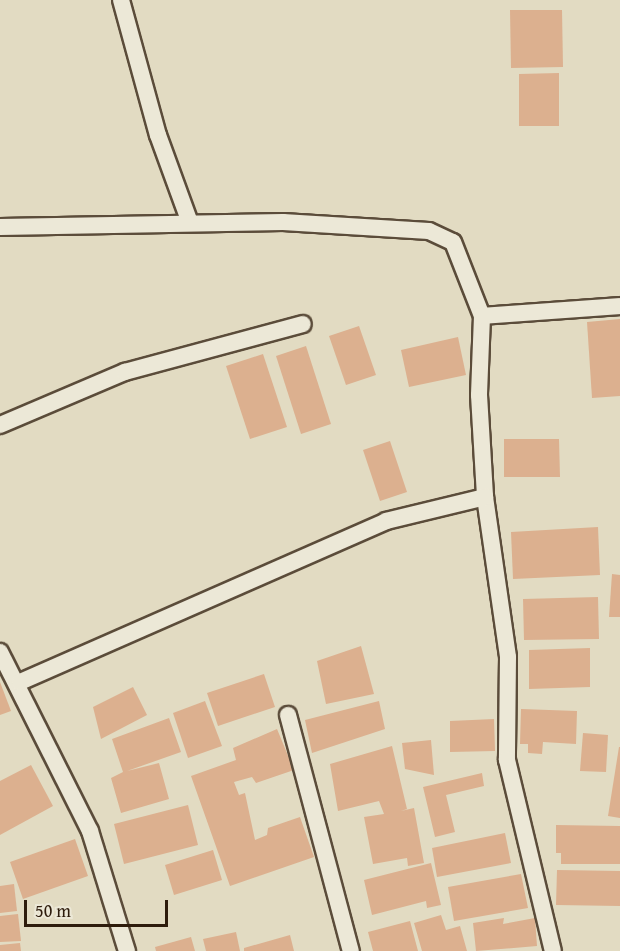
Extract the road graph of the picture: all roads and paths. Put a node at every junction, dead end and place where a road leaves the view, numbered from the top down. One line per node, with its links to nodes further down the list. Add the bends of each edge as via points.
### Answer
1 (122, 0): 2 (street, via 158,135)
2 (189, 220): 3 (street); 5 (street, via 446,236)
3 (0, 227)
4 (620, 306): 5 (street)
5 (482, 316): 8 (street, via 478,373)
6 (303, 324): 7 (street, via 125,372)
7 (0, 425)
8 (485, 497): 10 (street, via 386,521); 14 (street, via 507,657 507,760)
9 (0, 652): 10 (street)
10 (20, 682): 12 (street, via 90,831)
11 (288, 715): 13 (street)
12 (127, 951)
13 (351, 951)
14 (553, 951)

